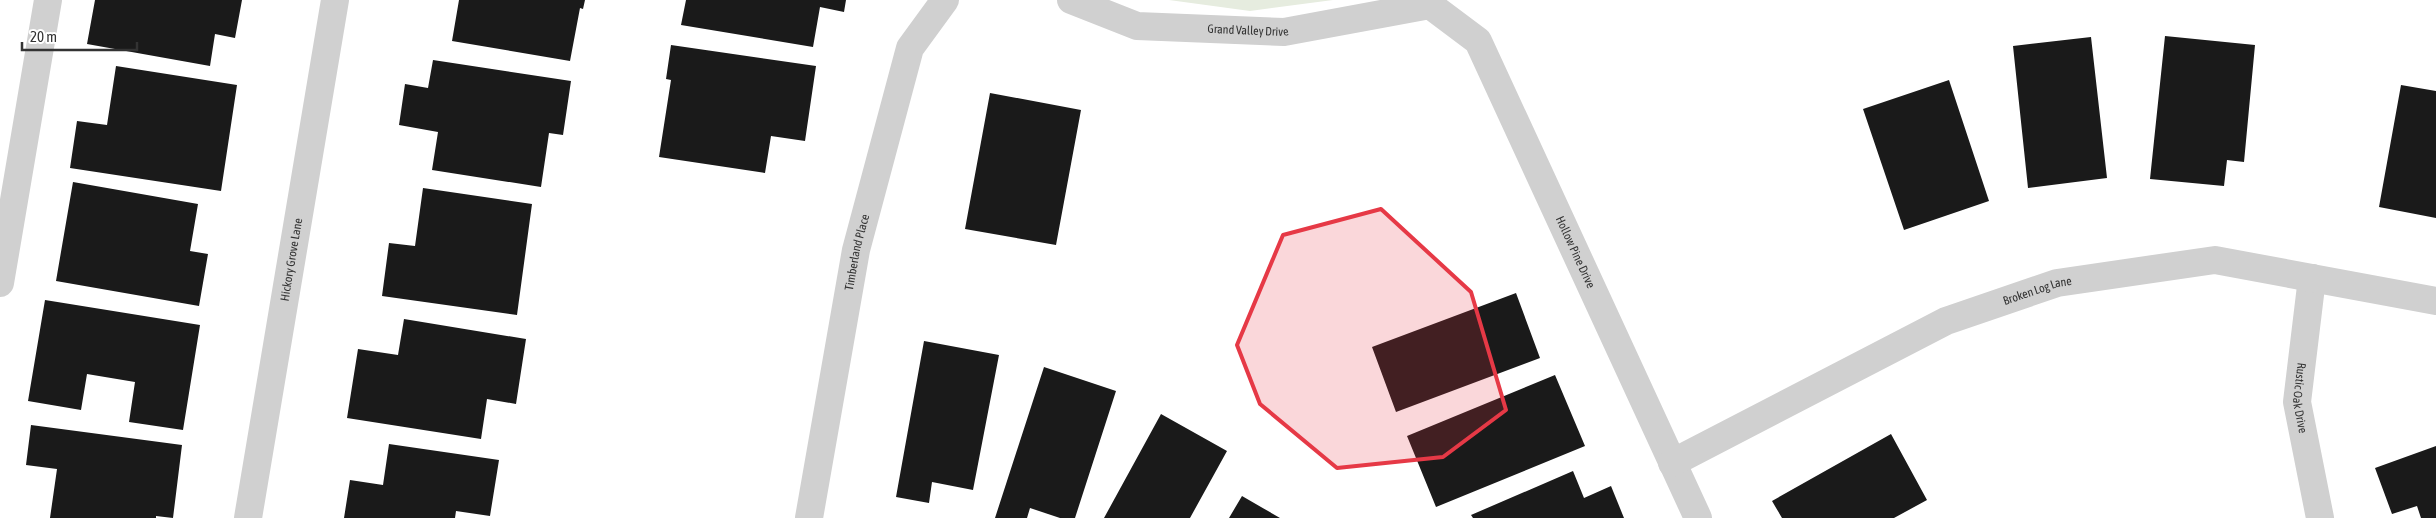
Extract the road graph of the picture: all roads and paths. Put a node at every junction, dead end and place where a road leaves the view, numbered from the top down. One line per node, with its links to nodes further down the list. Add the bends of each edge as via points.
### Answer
1 (48, 0): 7 (street)
2 (335, 0): 10 (street, Hickory Grove Lane)
3 (945, 0): 11 (street, Timberland Place, via 910,48 856,250)
4 (1070, 0): 5 (street, Grand Valley Drive, via 1137,26 1284,32)
5 (1430, 5): 9 (street, Hollow Pine Drive, via 1478,41)
6 (2312, 278): 8 (street, Broken Log Lane); 9 (street, Broken Log Lane, via 2215,260 2057,284 1946,321); 13 (street, Rustic Oak Drive, via 2297,402)
7 (0, 283)
8 (2436, 301)
9 (1672, 463): 12 (street, Hollow Pine Drive)
10 (248, 518)
11 (809, 518)
12 (1698, 518)
13 (2320, 518)

